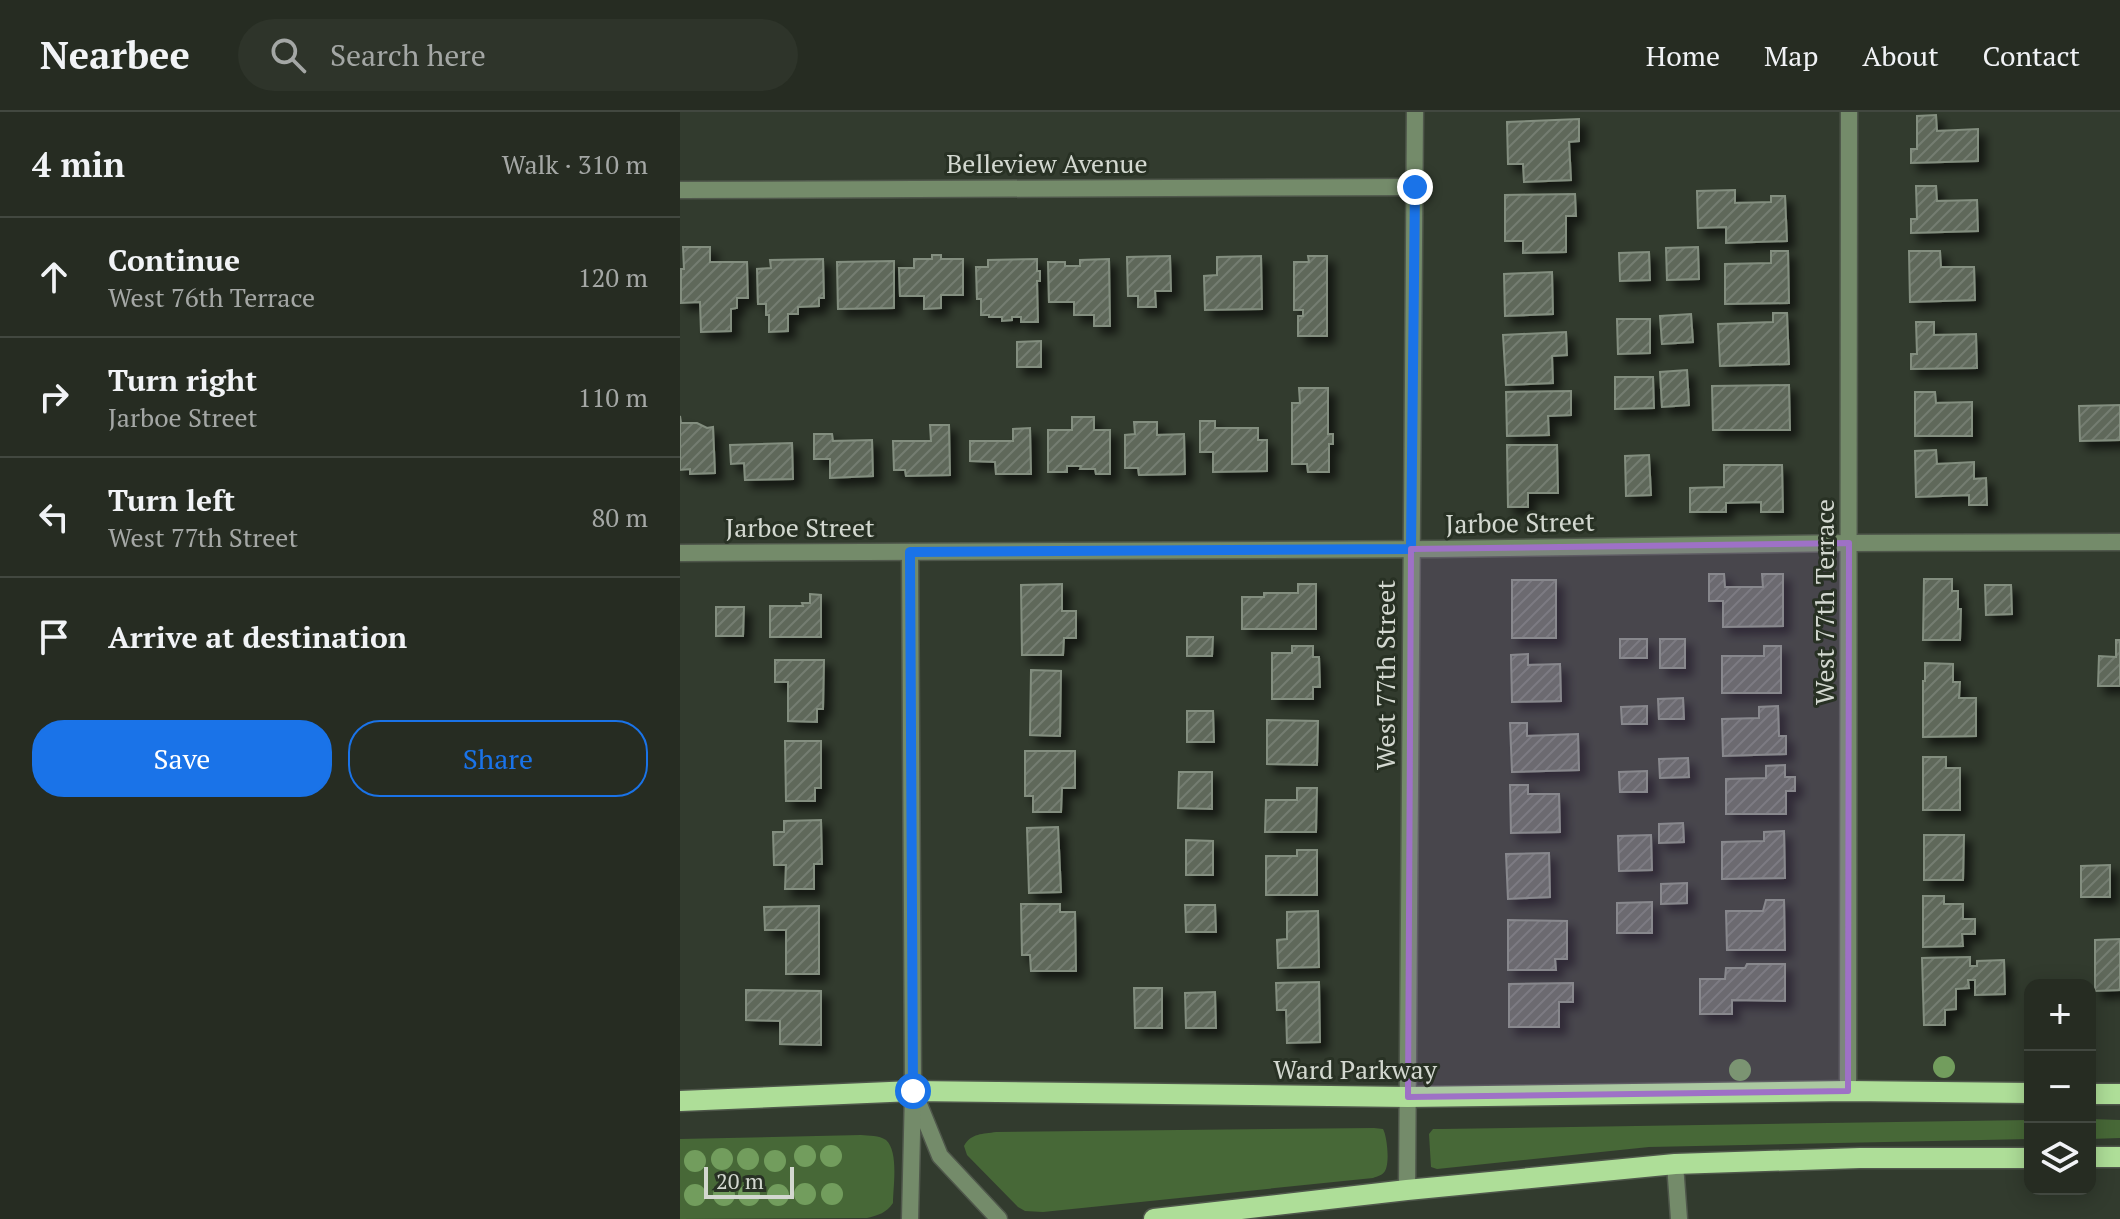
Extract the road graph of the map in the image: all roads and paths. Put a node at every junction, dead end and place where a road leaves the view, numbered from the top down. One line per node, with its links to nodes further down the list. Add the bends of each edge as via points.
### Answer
1 (1415, 112): 3 (street, West 77th Street)
2 (1849, 112): 6 (street, West 77th Terrace)
3 (1415, 187): 4 (street, Belleview Avenue); 7 (street, West 77th Street)
4 (680, 190)
5 (2120, 542): 6 (street, Jarboe Street)
6 (1849, 543): 7 (street, Jarboe Street); 11 (street, West 77th Terrace)
7 (1411, 549): 8 (street, Jarboe Street); 15 (street, West 77th Street)
8 (910, 552): 9 (street, Jarboe Street); 10 (street)
9 (680, 553)
10 (913, 1091): 15 (main road, Ward Parkway); 16 (main road, Ward Parkway); 22 (street); 23 (street, via 940,1156)
11 (1848, 1091): 12 (main road, Ward Parkway); 15 (main road, Ward Parkway)
12 (2024, 1093)
13 (2096, 1094): 14 (main road)
14 (2120, 1094)
15 (1408, 1097): 21 (street, West 77th Street)
16 (680, 1101)
17 (2096, 1157): 18 (main road)
18 (2120, 1157)
19 (2024, 1158): 20 (main road)
20 (1675, 1164): 21 (main road); 25 (street)
21 (1407, 1190): 24 (main road)
22 (910, 1219)
23 (999, 1219)
24 (1154, 1219)
25 (1679, 1219)

